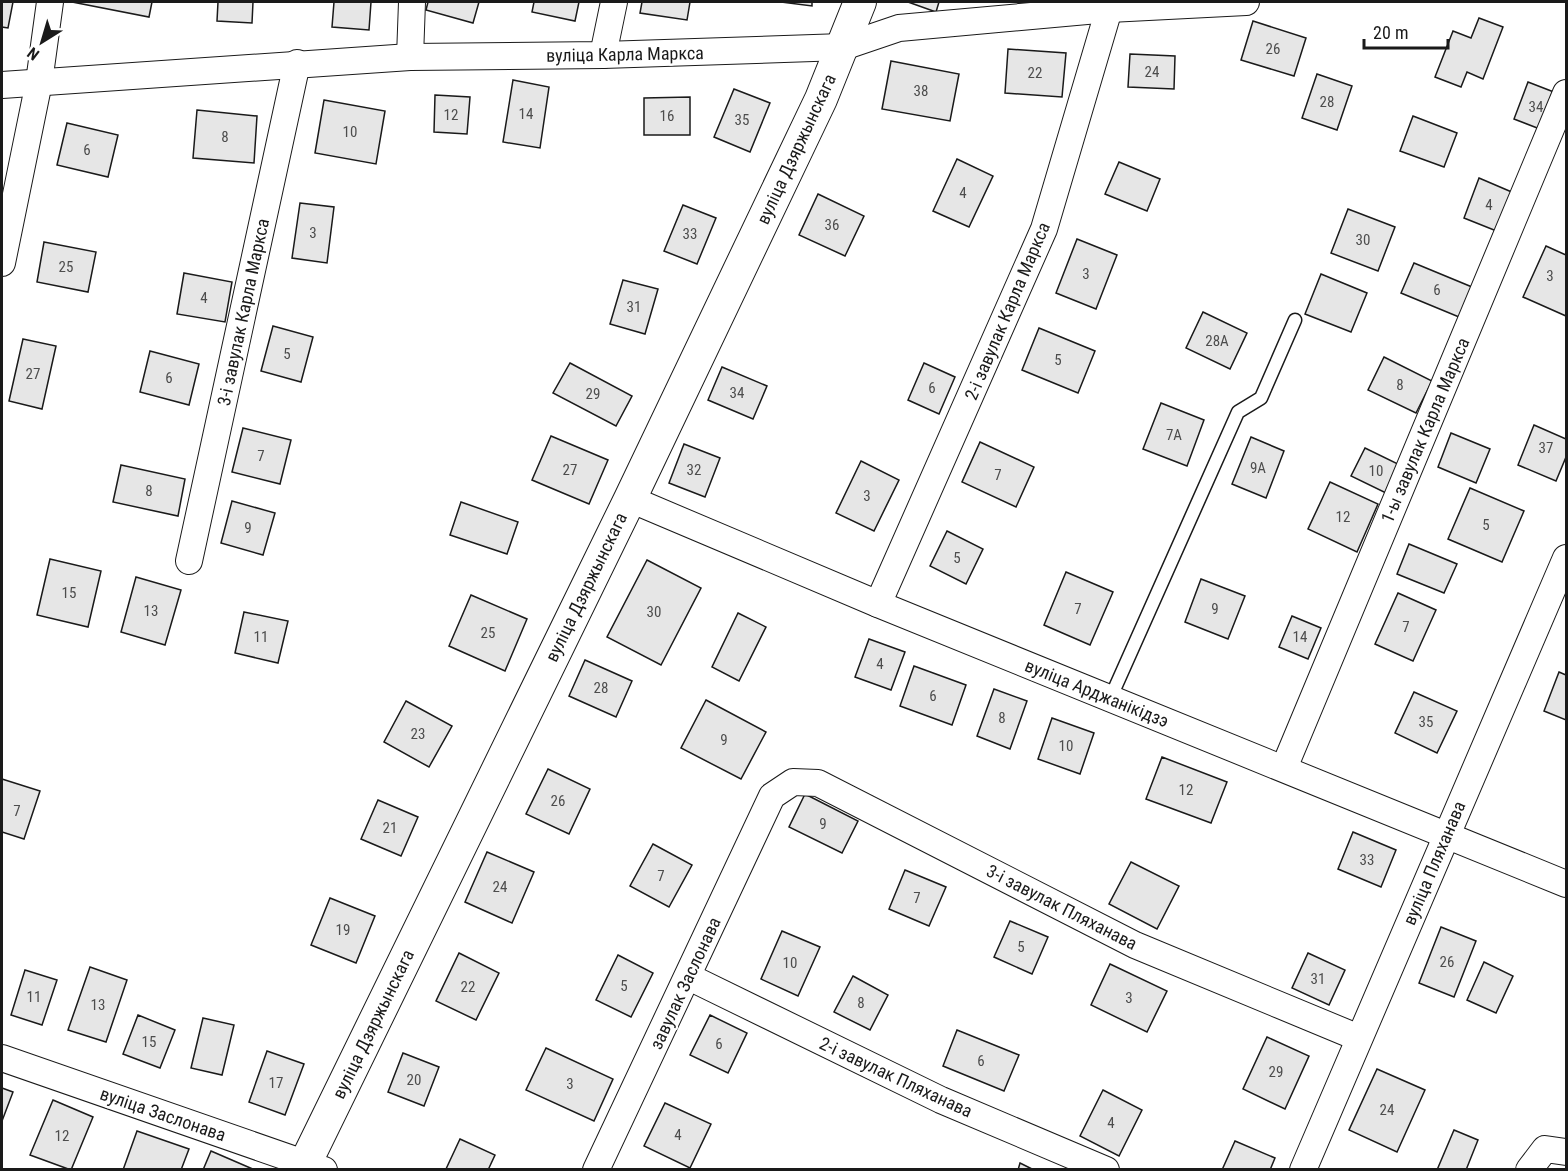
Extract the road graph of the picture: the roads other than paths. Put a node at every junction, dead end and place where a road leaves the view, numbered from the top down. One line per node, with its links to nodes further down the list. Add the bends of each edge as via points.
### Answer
1 (50, 2): 11 (street)
2 (412, 2): 9 (street)
3 (614, 2): 8 (street)
4 (860, 2): 7 (street, вуліца Дзяржынскага)
5 (1246, 2): 6 (street, вуліца Карла Маркса)
6 (1109, 9): 7 (street, вуліца Карла Маркса, via 898,28); 19 (street, 2-і завулак Карла Маркса, via 1044,230)
7 (843, 47): 8 (street, вуліца Карла Маркса); 16 (street, вуліца Дзяржынскага)
8 (603, 55): 9 (street, вуліца Карла Маркса)
9 (410, 57): 10 (street, вуліца Карла Маркса)
10 (297, 63): 11 (street, вуліца Карла Маркса); 18 (street, 3-і завулак Карла Маркса)
11 (39, 82): 12 (street, вуліца Карла Маркса); 14 (street)
12 (2, 85)
13 (1566, 93): 21 (street, 1-ы завулак Карла Маркса)
14 (2, 263)
15 (1295, 320): 20 (lane, via 1261,398 1238,412)
16 (630, 499): 19 (street, вуліца Арджанікідзэ); 29 (street, вуліца Дзяржынскага)
17 (1566, 558): 23 (street, вуліца Пляханава)
18 (189, 561)
19 (878, 604): 20 (street, вуліца Арджанікідзэ)
20 (1110, 699): 21 (street, вуліца Арджанікідзэ)
21 (1284, 768): 23 (street, вуліца Арджанікідзэ)
22 (772, 796): 25 (street, завулак Заслонава); 26 (street, 3-і завулак Пляханава, via 793,782 818,783 1136,945)
23 (1447, 834): 24 (street, вуліца Арджанікідзэ); 26 (street, вуліца Пляханава)
24 (1566, 884)
25 (689, 977): 30 (street, завулак Заслонава); 31 (street, 2-і завулак Пляханава, via 941,1100)
26 (1359, 1038): 32 (street, вуліца Пляханава)
27 (2, 1058): 29 (street, вуліца Заслонава)
28 (1566, 1152): 33 (street, via 1545,1149)
29 (311, 1167)
30 (596, 1170)
31 (1106, 1170)
32 (1303, 1170)
33 (1529, 1170)

